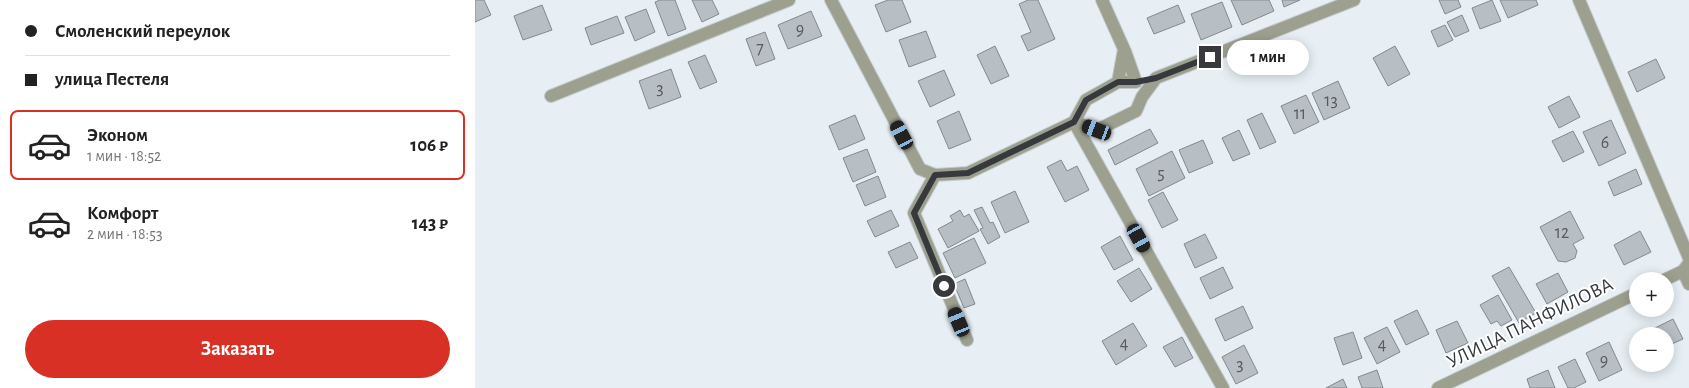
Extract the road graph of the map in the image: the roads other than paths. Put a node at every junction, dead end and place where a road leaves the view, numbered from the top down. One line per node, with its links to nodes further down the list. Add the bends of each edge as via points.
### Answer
1 (789, 0): 10 (street)
2 (831, 0): 13 (street, via 920,169)
3 (1103, 0): 6 (street)
4 (1354, 0): 7 (street)
5 (1579, 0): 14 (street)
6 (1124, 49): 8 (street); 9 (street)
7 (1156, 78): 9 (street); 11 (street)
8 (1118, 82): 9 (street); 12 (street, via 1086,100)
9 (1136, 82): 11 (street)
10 (551, 96)
11 (1142, 97): 12 (street, via 1137,111 1097,130)
12 (1074, 122): 13 (street, via 968,173); 20 (street)
13 (935, 175): 19 (street, via 914,213)
14 (1689, 258)
15 (1686, 267): 16 (street); 17 (street)
16 (1674, 274)
17 (1689, 284)
18 (1629, 297): 21 (street, УЛИЦА ПАНФИЛОВА)
19 (967, 340)
20 (1223, 388)
21 (1438, 388)

